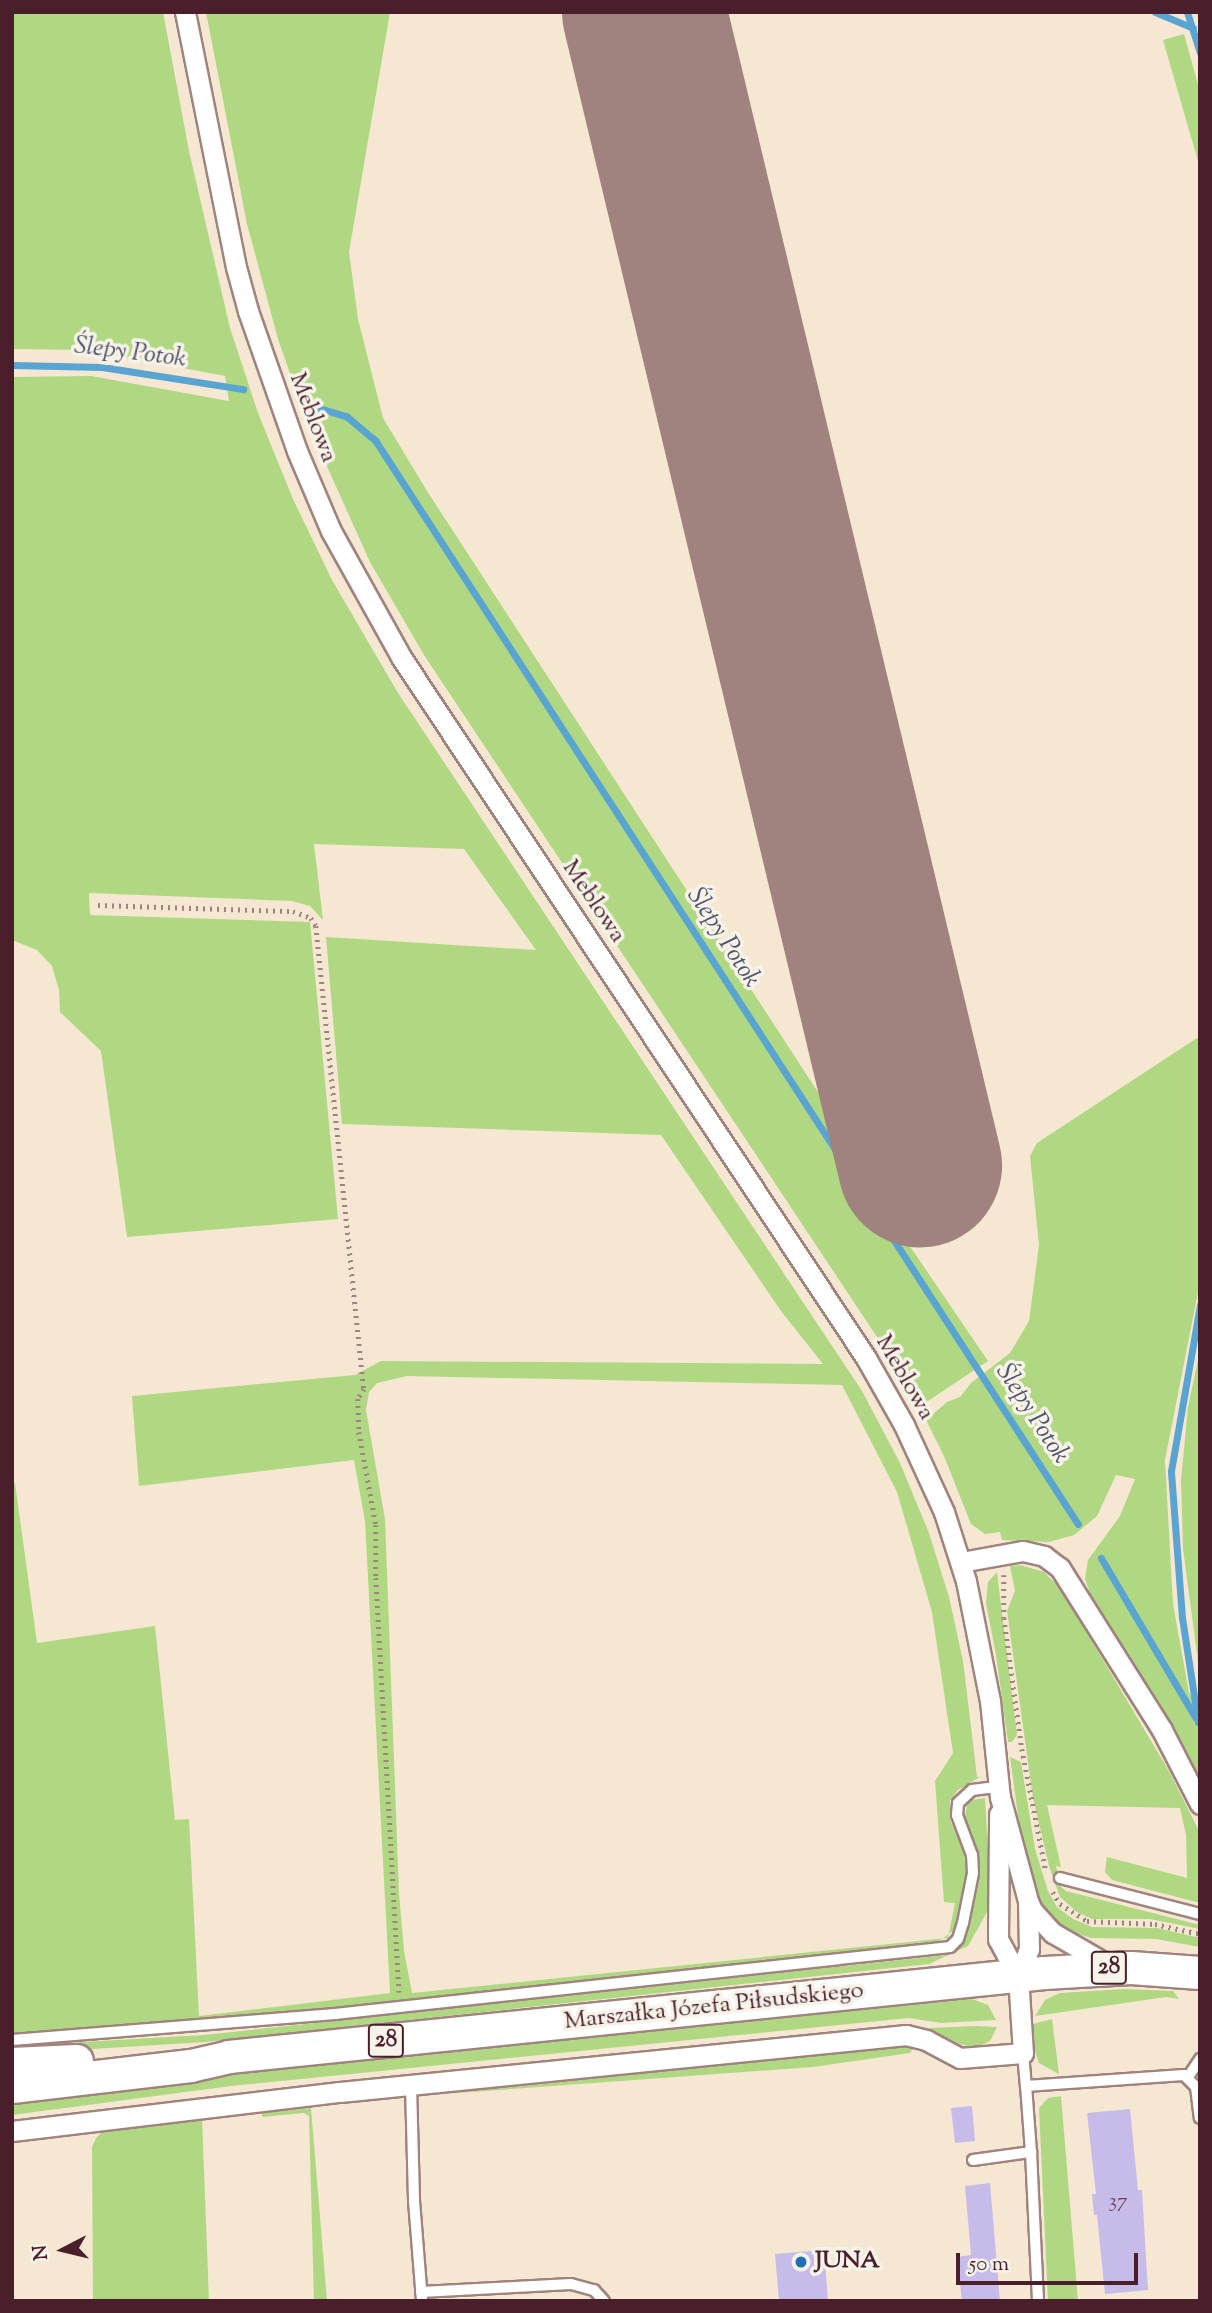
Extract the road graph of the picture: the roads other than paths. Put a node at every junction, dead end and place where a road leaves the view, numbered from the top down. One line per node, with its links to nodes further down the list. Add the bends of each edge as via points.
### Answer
1 (185, 12): 2 (street, Meblowa, via 248,311 296,451 331,531 401,657 866,1358 927,1473)
2 (961, 1562): 3 (street, Meblowa, via 982,1650); 4 (street, via 1023,1551 1044,1556 1060,1569 1162,1730)
3 (999, 1792): 6 (street, Meblowa); 10 (street, Meblowa, via 996,1920 1002,1951); 11 (lane, via 972,1790 958,1803 957,1815 972,1855 973,1872 963,1923 950,1947 400,2007)
4 (1200, 1804)
5 (1060, 1878): 7 (lane)
6 (1028, 1901): 8 (street, Meblowa, via 1044,1925); 10 (street, Meblowa, via 1029,1949)
7 (1200, 1913)
8 (1114, 1968): 9 (main road, Marszałka Józefa Piłsudskiego / 28); 10 (main road, Marszałka Józefa Piłsudskiego / 28)
9 (1200, 1973)
10 (1018, 1976): 12 (street); 13 (main road, Marszałka Józefa Piłsudskiego / 28)
11 (12, 2040)
12 (1023, 2053): 17 (street, via 960,2058 906,2035); 18 (lane)
13 (229, 2057): 15 (main road, Marszałka Józefa Piłsudskiego / 28); 19 (main road, Marszałka Józefa Piłsudskiego / 28, via 191,2066)
14 (1200, 2059): 16 (lane)
15 (12, 2064)
16 (1188, 2077): 18 (lane, via 1177,2074); 20 (lane)
17 (411, 2085): 22 (street); 25 (lane)
18 (1026, 2086): 23 (lane)
19 (12, 2087)
20 (1199, 2095): 21 (lane)
21 (1200, 2118)
22 (12, 2131)
23 (1031, 2152): 24 (lane); 27 (lane)
24 (973, 2160)
25 (422, 2296): 26 (lane, via 571,2284 594,2290)
26 (604, 2301)
27 (1038, 2301)

